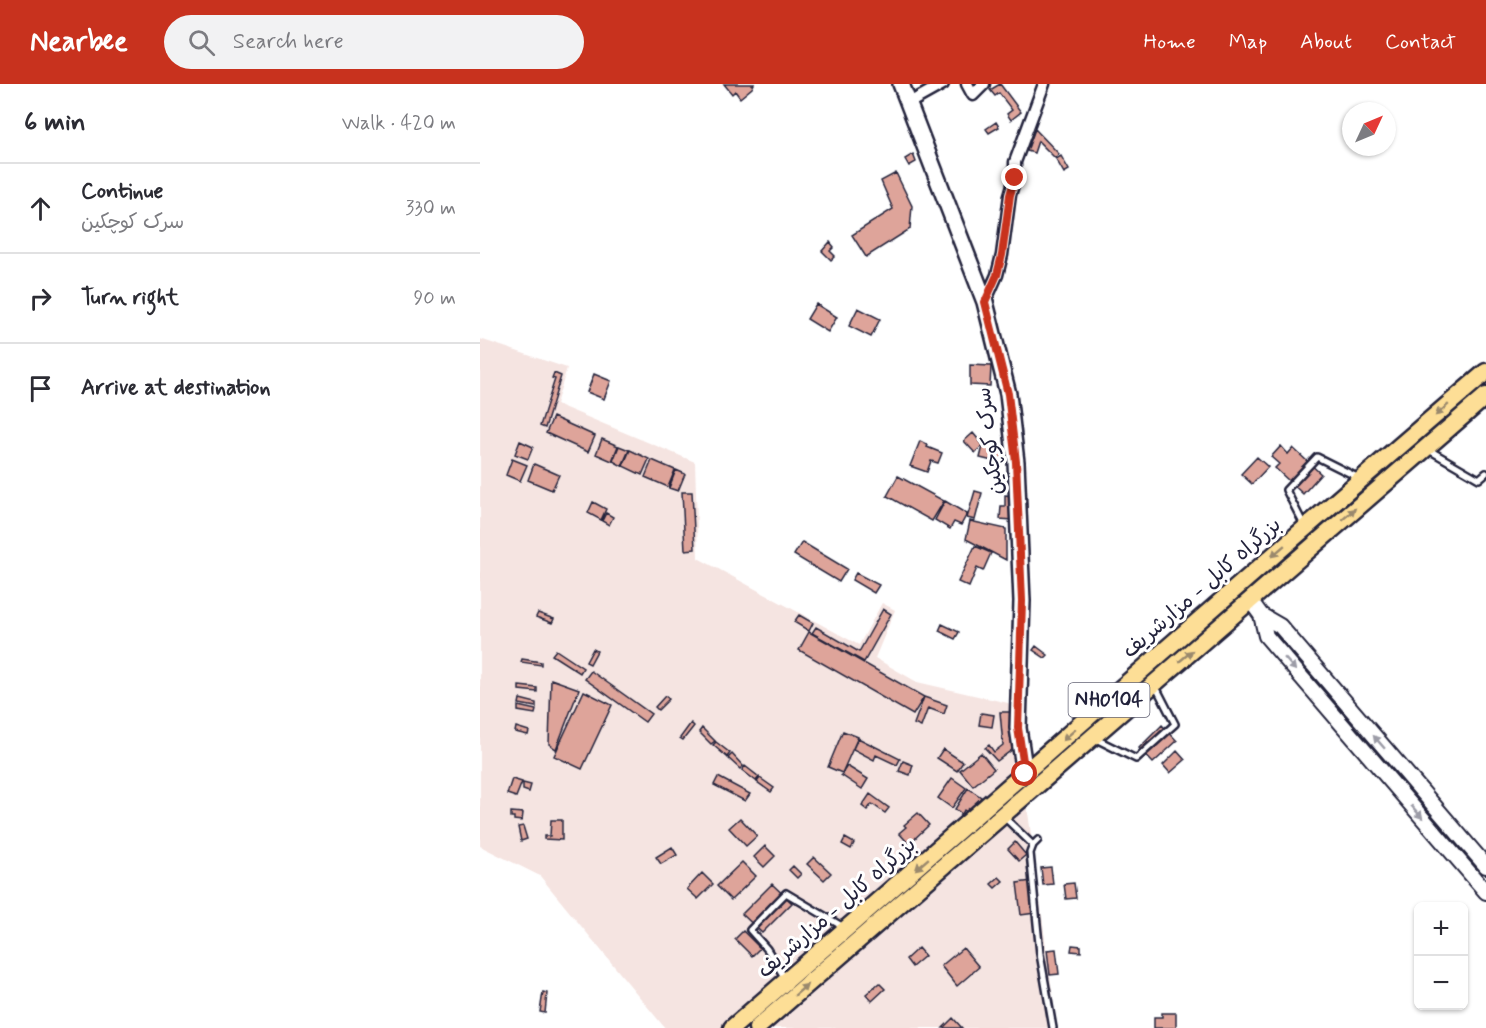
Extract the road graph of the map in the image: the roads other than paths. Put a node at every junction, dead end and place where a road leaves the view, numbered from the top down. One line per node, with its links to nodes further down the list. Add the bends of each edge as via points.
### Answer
1 (901, 84): 6 (main road, سرک کوچکین)
2 (967, 84): 3 (street, via 973,95)
3 (984, 84)
4 (1044, 84): 7 (street, via 1015,162 1002,255)
5 (941, 85): 6 (street)
6 (909, 103): 7 (main road, سرک کوچکین)
7 (985, 302): 18 (main road, سرک کوچکین, via 1008,394 1016,462 1022,601 1018,728)
8 (1486, 372): 12 (highway, بزرگراه کابل - مزارشریف / NH0104, one-way to 12)
9 (1486, 397): 10 (highway, بزرگراه کابل - مزارشریف / NH0104)
10 (1425, 448): 11 (lane, via 1479,479); 14 (highway, بزرگراه کابل - مزارشریف / NH0104, one-way to 10)
11 (1486, 473)
12 (1360, 479): 13 (highway, بزرگراه کابل - مزارشریف / NH0104); 13 (lane, via 1317,457 1286,490)
13 (1305, 527): 18 (highway, بزرگراه کابل - مزارشریف / NH0104, one-way to 18)
14 (1250, 600): 15 (street); 16 (highway, بزرگراه کابل - مزارشریف / NH0104, one-way to 14)
15 (1261, 615): 20 (street, one-way to 15, via 1280,626); 21 (street, one-way to 21, via 1266,636)
16 (1154, 684): 17 (highway, بزرگراه کابل - مزارشریف / NH0104); 17 (lane, via 1175,723 1136,759)
17 (1092, 736): 19 (highway, بزرگراه کابل - مزارشریف / NH0104)
18 (1025, 774): 22 (highway, بزرگراه کابل - مزارشریف / NH0104, one-way to 22)
19 (1002, 814): 25 (highway, بزرگراه کابل - مزارشریف / NH0104, one-way to 19); 26 (lane, via 1036,842 1030,853 1040,954)
20 (1486, 866)
21 (1486, 892)
22 (846, 929): 23 (highway, بزرگراه کابل - مزارشریف / NH0104); 23 (lane, via 786,893 750,930)
23 (786, 981): 24 (highway, بزرگراه کابل - مزارشریف / NH0104)
24 (732, 1028)
25 (757, 1028)
26 (1053, 1028)

